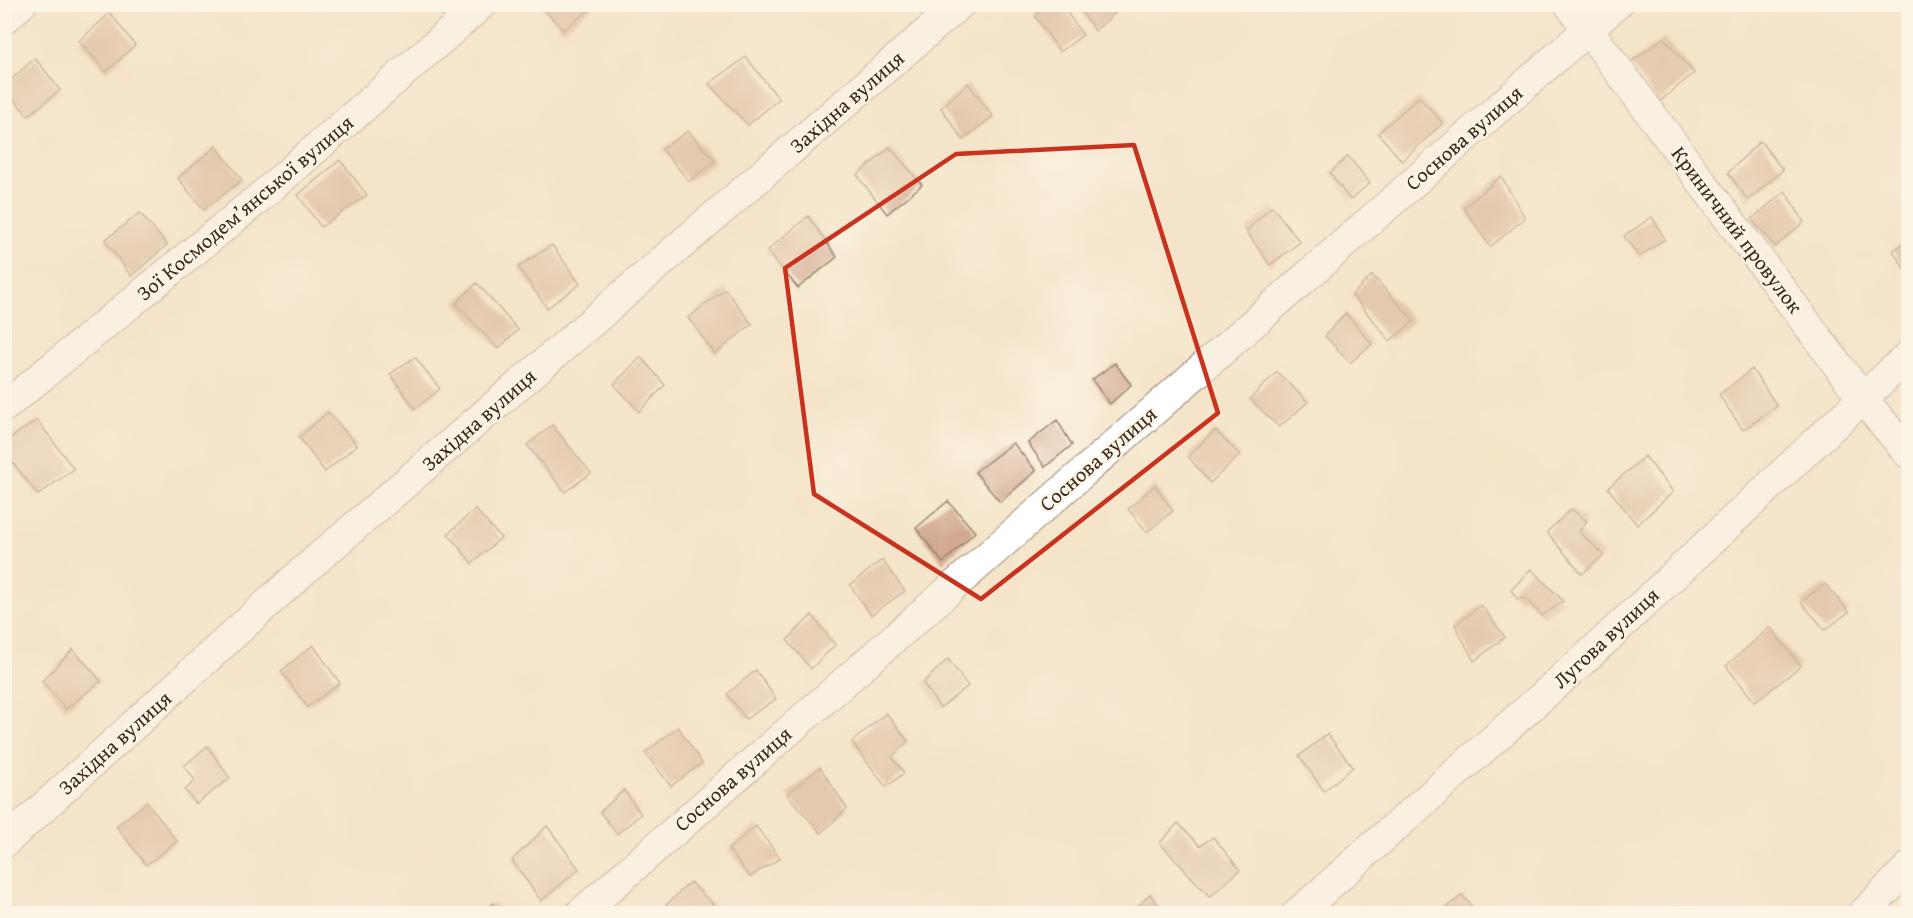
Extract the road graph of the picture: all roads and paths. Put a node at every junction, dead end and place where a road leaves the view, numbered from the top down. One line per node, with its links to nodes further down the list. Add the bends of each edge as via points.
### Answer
1 (21, 4): 6 (street)
2 (482, 4): 10 (street, Зої Космодем’янської вулиця, via 259,198)
3 (960, 4): 12 (street, Західна вулиця, via 301,573)
4 (1569, 4): 7 (street, Криничний провулок)
5 (1617, 4): 7 (street, Соснова вулиця)
6 (4, 19)
7 (1588, 30): 9 (street, Криничний провулок); 14 (street, Соснова вулиця)
8 (1908, 356): 9 (street, Лугова вулиця)
9 (1863, 399): 11 (street, Криничний провулок); 15 (street, Лугова вулиця, via 1590,654)
10 (4, 407)
11 (1908, 453)
12 (4, 843)
13 (1908, 868): 16 (street)
14 (580, 914)
15 (1297, 914)
16 (1863, 914)

